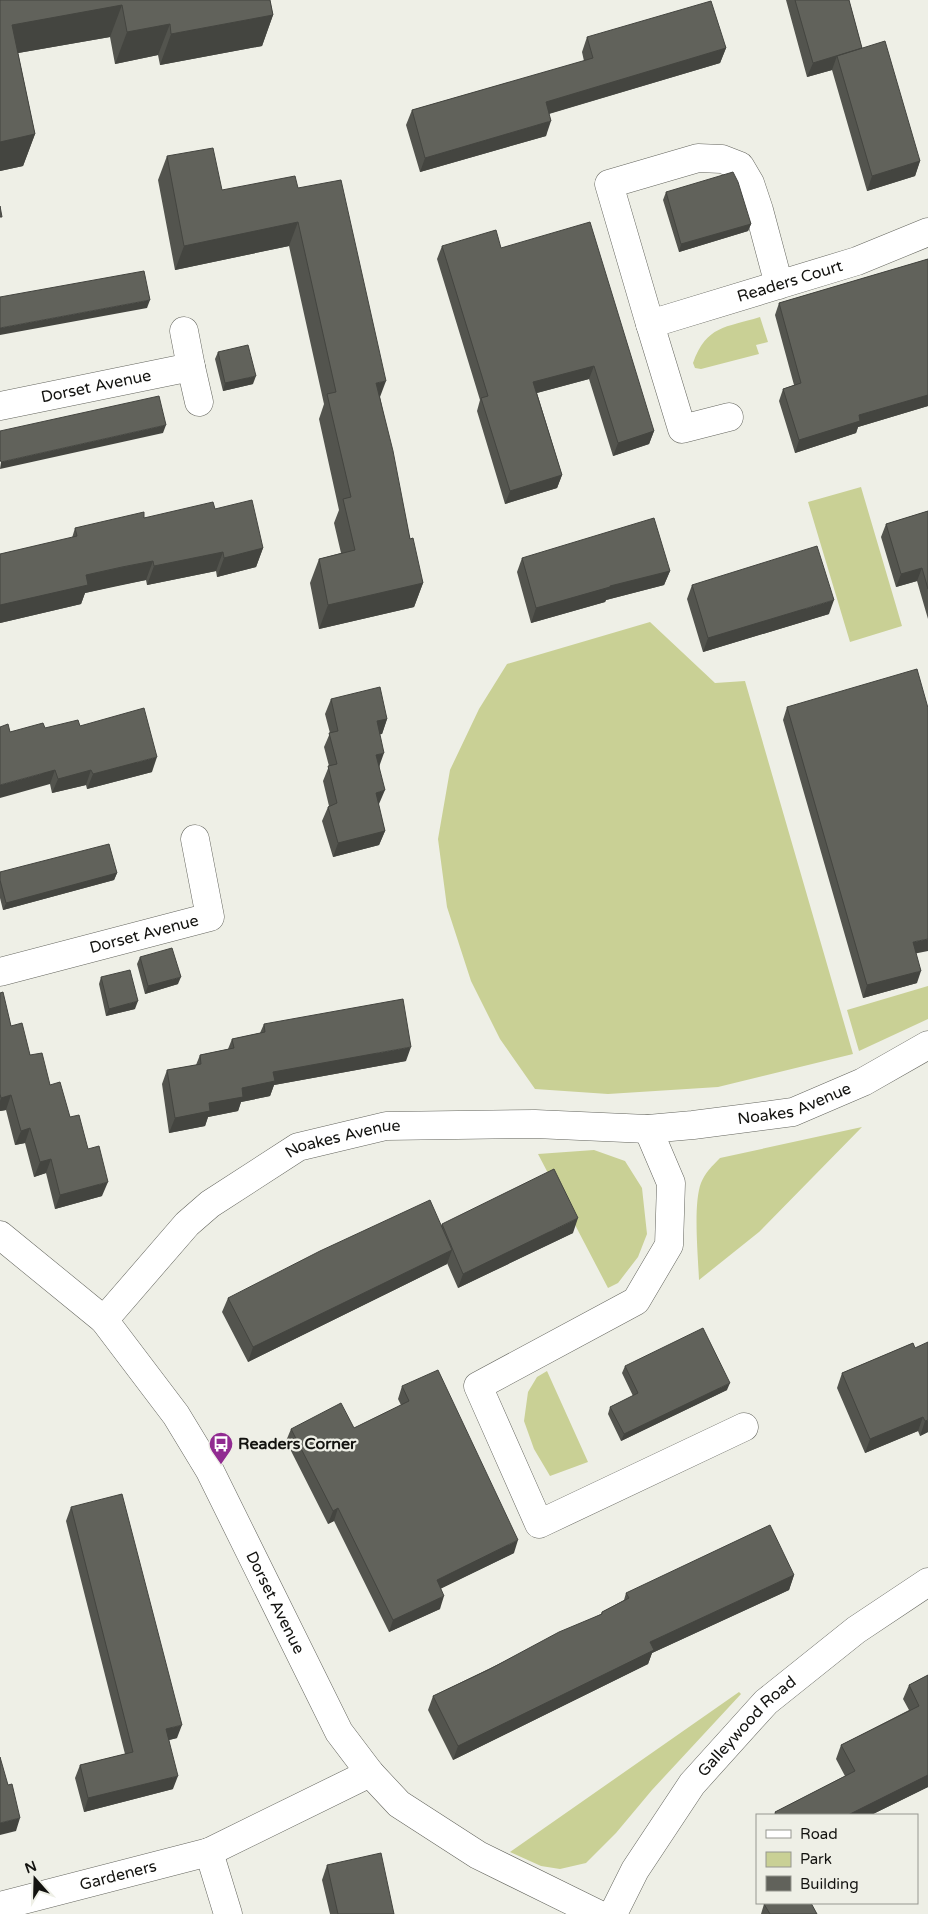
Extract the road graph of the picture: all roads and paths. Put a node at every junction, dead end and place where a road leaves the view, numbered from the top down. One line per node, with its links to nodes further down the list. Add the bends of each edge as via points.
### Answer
1 (928, 232): 2 (street, Readers Court, via 857,261)
2 (779, 285): 3 (street, Readers Court); 3 (street, via 759,210 740,166 722,159 698,158 609,184)
3 (650, 324): 8 (street, via 682,429)
4 (184, 331): 5 (street)
5 (191, 367): 6 (street); 7 (street, Dorset Avenue)
6 (199, 402)
7 (0, 406)
8 (729, 416)
9 (195, 838): 10 (street, Dorset Avenue, via 210,917)
10 (0, 972)
11 (928, 1045): 12 (street, Noakes Avenue, via 863,1082 793,1112)
12 (648, 1129): 14 (street, Noakes Avenue, via 535,1124 386,1126 298,1147 210,1204 187,1224); 15 (street, via 671,1182 669,1245 636,1301 478,1386 539,1524)
13 (0, 1236): 14 (street, Dorset Avenue)
14 (104, 1320): 17 (street, Dorset Avenue, via 176,1415 210,1471 339,1732)
15 (744, 1427)
16 (928, 1582): 22 (street, Galleywood Road, via 856,1630 766,1702 692,1784 635,1870)
17 (370, 1773): 18 (street, Gardeners); 21 (street, Dorset Avenue, via 399,1804 478,1855)
18 (209, 1852): 19 (street, Gardeners); 20 (street)
19 (0, 1906)
20 (228, 1914)
21 (598, 1914)
22 (613, 1914)

